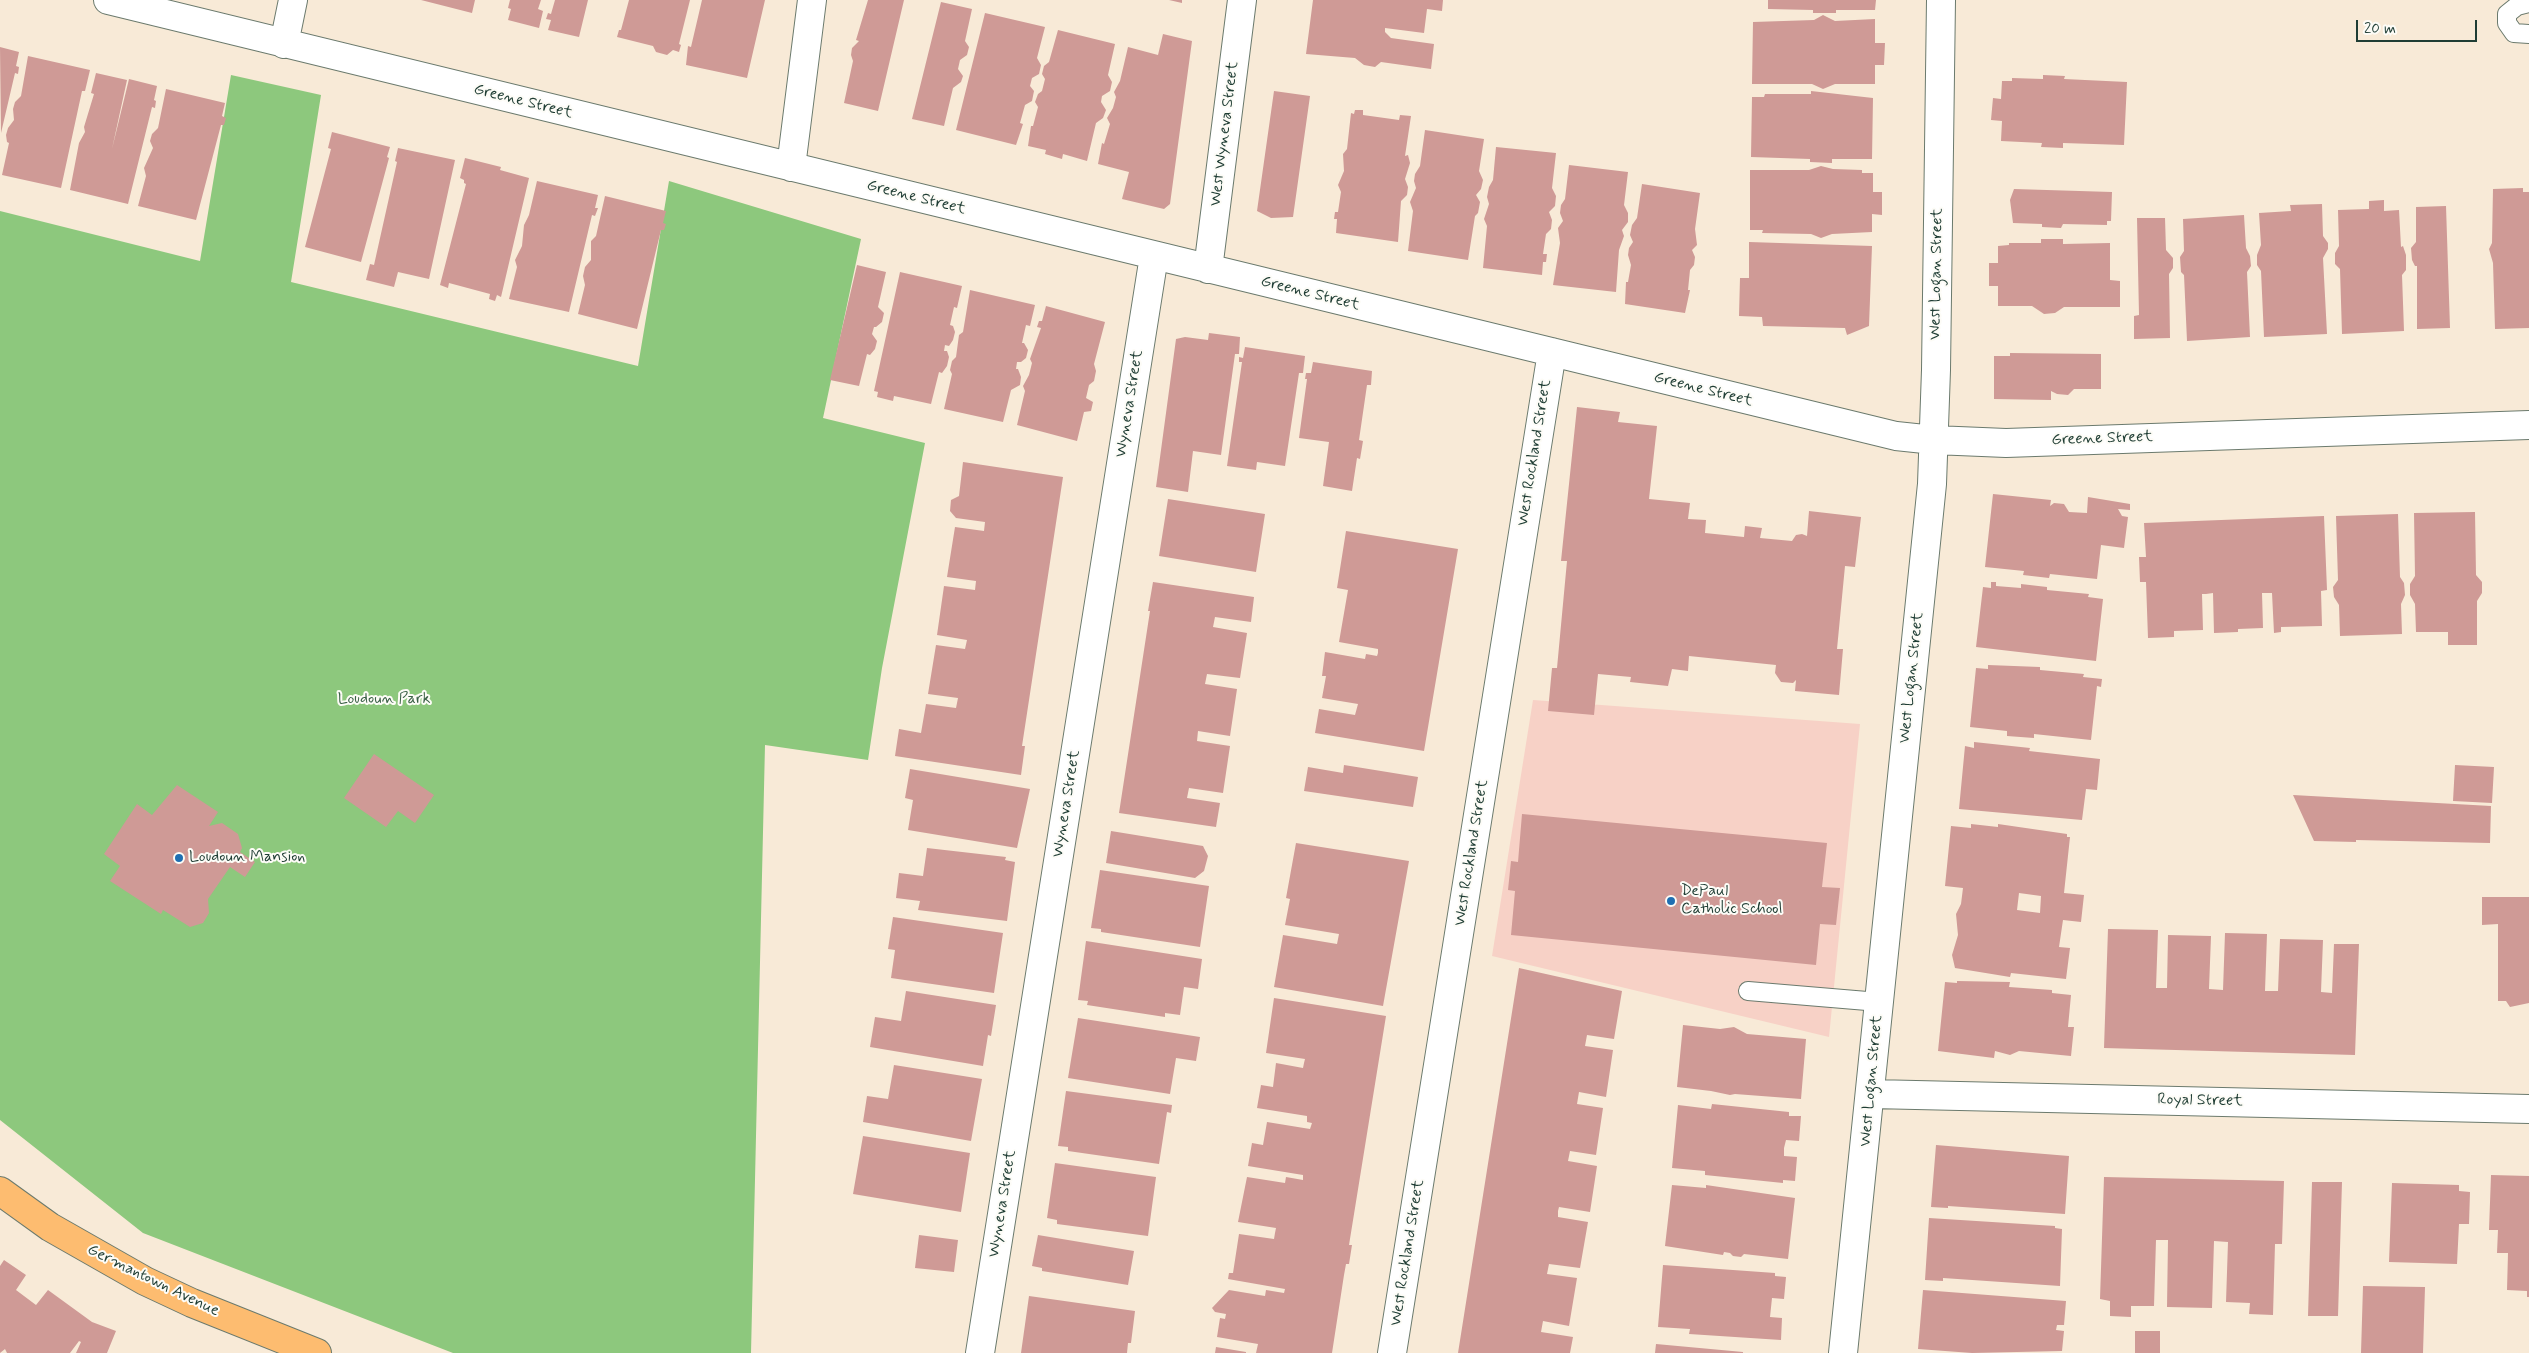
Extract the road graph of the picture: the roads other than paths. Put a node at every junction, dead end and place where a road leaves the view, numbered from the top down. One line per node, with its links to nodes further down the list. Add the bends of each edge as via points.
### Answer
1 (108, 0): 8 (street, Greene Street)
2 (293, 0): 8 (street)
3 (812, 0): 9 (street)
4 (1242, 0): 11 (street, West Wyneva Street)
5 (1941, 0): 14 (street, West Logan Street)
6 (2529, 3): 7 (lane, via 2517,6 2507,14 2507,23 2514,33)
7 (2529, 34)
8 (284, 44): 9 (street, Greene Street)
9 (791, 167): 10 (street, Greene Street)
10 (1154, 256): 11 (street, Greene Street); 21 (street, Wyneva Street)
11 (1208, 269): 12 (street, Greene Street)
12 (1552, 352): 14 (street, Greene Street, via 1863,429); 22 (street, West Rockland Street)
13 (2529, 425): 14 (street, Greene Street, via 2016,442)
14 (1934, 440): 16 (street, West Logan Street)
15 (1748, 991): 16 (lane)
16 (1879, 1002): 17 (street, West Logan Street)
17 (1872, 1094): 18 (street, Royal Street); 23 (street, West Logan Street)
18 (2529, 1109)
19 (0, 1192): 20 (main road, Germantown Avenue, via 50,1227 146,1281)
20 (317, 1353)
21 (980, 1353)
22 (1392, 1353)
23 (1844, 1353)

